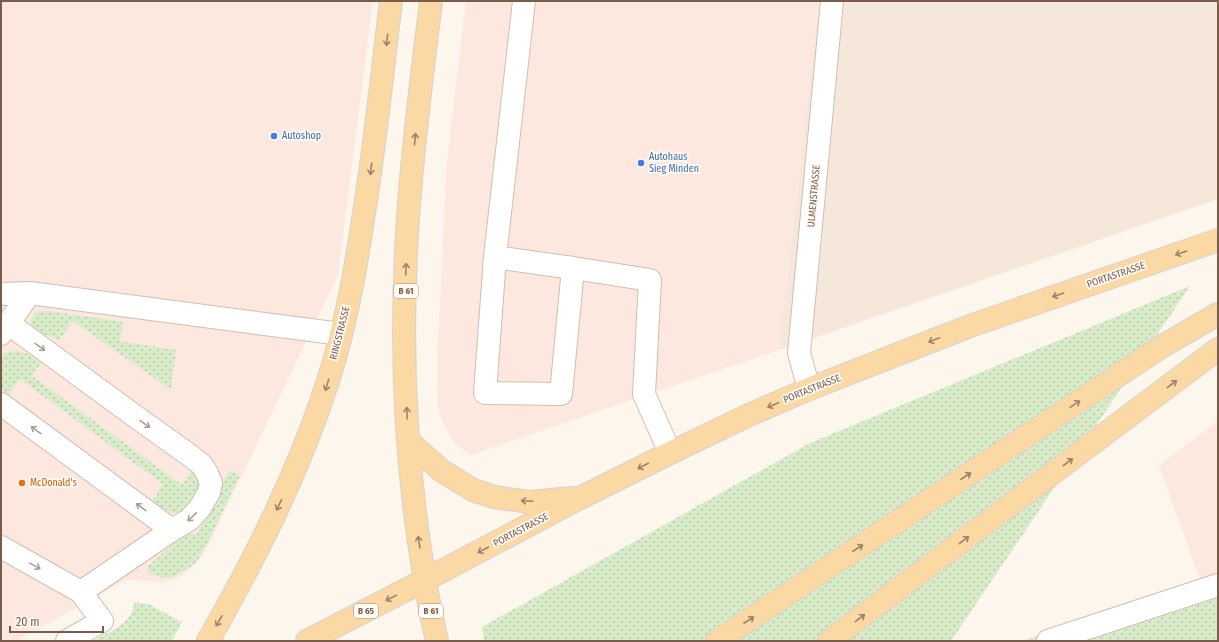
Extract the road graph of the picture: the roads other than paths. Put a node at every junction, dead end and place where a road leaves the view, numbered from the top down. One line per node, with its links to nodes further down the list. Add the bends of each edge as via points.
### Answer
1 (391, 1): 12 (main road, RINGSTRASSE, one-way to 12, via 370,179 357,262)
2 (431, 1): 16 (main road, B 61, one-way to 2, via 405,351 409,205)
3 (524, 1): 6 (street)
4 (832, 1): 14 (street, ULMENSTRASSE, via 799,353)
5 (1218, 240): 14 (main road, PORTASTRASSE, one-way to 14, via 970,326)
6 (495, 258): 7 (street); 7 (street, via 485,392 562,394)
7 (573, 268): 17 (street, via 650,280 644,394)
8 (30, 293): 9 (street); 11 (street); 12 (street)
9 (1, 294)
10 (1218, 314): 28 (main road, one-way to 10, via 1161,347)
11 (5, 329): 19 (street, one-way to 19, via 202,465 211,483 209,492 190,520)
12 (341, 334): 25 (main road, RINGSTRASSE, one-way to 25, via 324,394 306,443 249,567)
13 (1218, 349): 29 (main road, one-way to 13)
14 (809, 389): 17 (main road, PORTASTRASSE, one-way to 17)
15 (1, 404): 19 (street, one-way to 15)
16 (408, 441): 18 (main road, one-way to 16, via 529,502 494,497 473,490 442,470); 21 (main road, B 61, one-way to 16, via 416,525)
17 (670, 453): 18 (main road, PORTASTRASSE, one-way to 18)
18 (580, 498): 21 (main road, PORTASTRASSE, one-way to 21)
19 (172, 530): 23 (street)
20 (1, 547): 23 (street, one-way to 23)
21 (425, 580): 26 (main road, B 65, one-way to 26); 27 (main road, B 61)
22 (1218, 585): 30 (street)
23 (81, 592): 24 (street, via 102,621)
24 (67, 641)
25 (208, 641)
26 (307, 641)
27 (437, 641)
28 (717, 641)
29 (829, 641)
30 (1048, 641)

